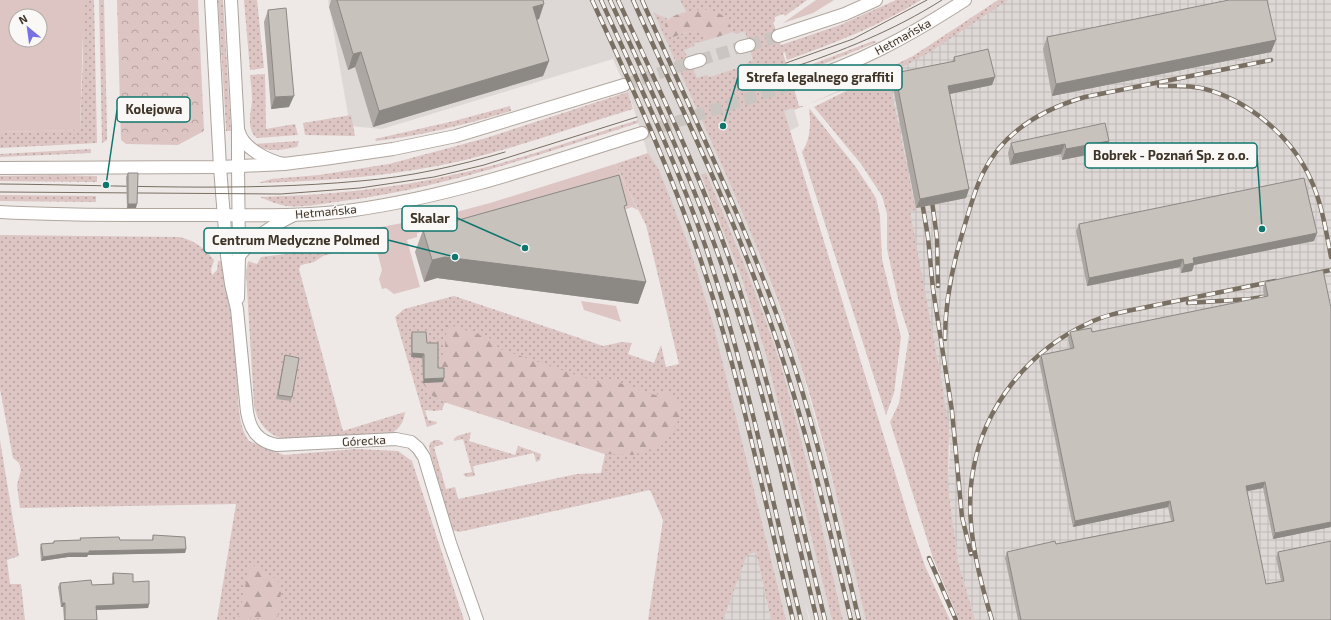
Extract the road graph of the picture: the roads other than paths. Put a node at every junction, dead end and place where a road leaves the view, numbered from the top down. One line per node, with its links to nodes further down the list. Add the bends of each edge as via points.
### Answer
1 (211, 0): 12 (main road, Górecka)
2 (230, 0): 8 (main road, Górecka)
3 (876, 0): 5 (main road, via 845,14)
4 (965, 0): 7 (main road, Hetmańska, via 882,50 835,70)
5 (778, 36)
6 (624, 84): 10 (main road, via 456,136 393,149)
7 (792, 84)
8 (238, 128): 10 (main road, via 240,136 251,148 270,160); 11 (main road, Górecka)
9 (642, 133): 17 (main road, Hetmańska, via 455,190 352,210)
10 (284, 164): 11 (main road)
11 (238, 166): 12 (main road); 16 (main road, Górecka)
12 (220, 167): 13 (main road); 15 (main road, Górecka)
13 (0, 168)
14 (0, 212): 15 (main road, Hetmańska)
15 (224, 215): 16 (main road, Hetmańska); 19 (main road, Górecka, via 231,284)
16 (238, 215): 17 (main road, Hetmańska); 18 (main road, Górecka)
17 (294, 215): 18 (main road, via 267,229)
18 (240, 256): 19 (main road, Górecka)
19 (237, 310): 20 (main road, Górecka, via 247,412 254,433 266,442 277,445 406,440 416,446 426,462 450,543)
20 (477, 620)

